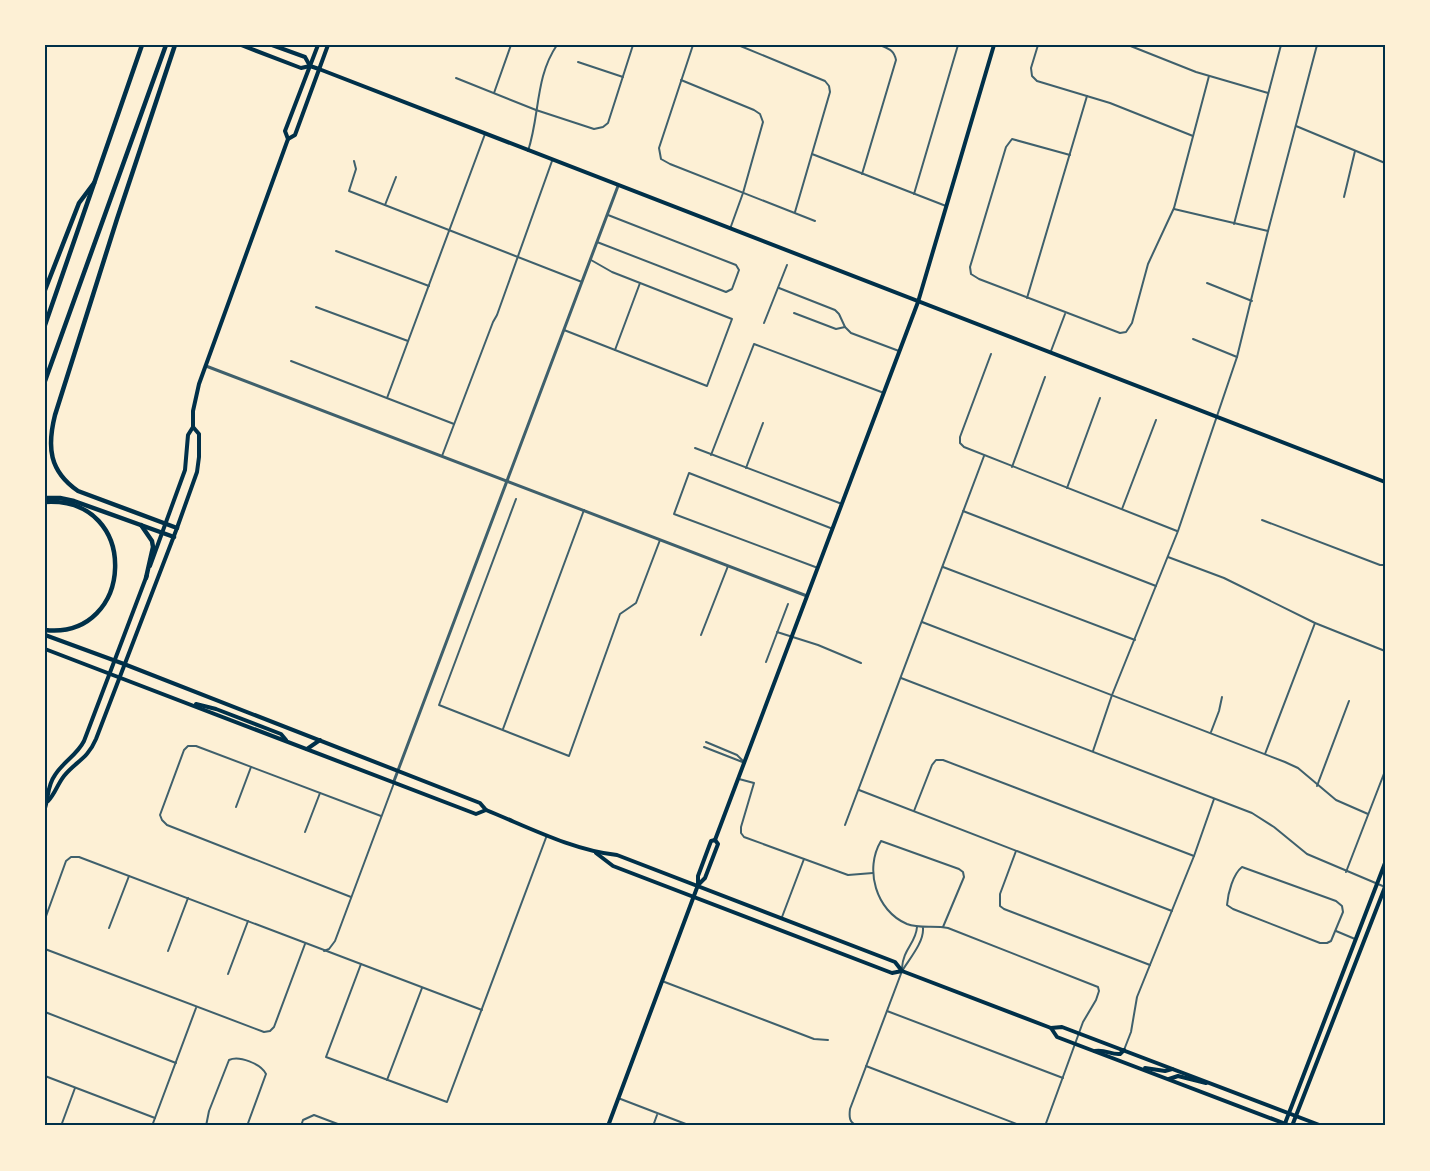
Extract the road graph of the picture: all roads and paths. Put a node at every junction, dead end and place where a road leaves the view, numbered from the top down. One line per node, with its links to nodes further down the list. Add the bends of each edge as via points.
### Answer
1 (142, 45): 44 (highway)
2 (166, 45): 90 (highway)
3 (175, 45): 115 (highway, via 120,208 58,406 50,444 56,468 70,485)
4 (241, 45): 21 (main road, via 302,68)
5 (273, 45): 21 (main road, via 305,57)
6 (318, 45): 21 (main road)
7 (328, 45): 22 (main road)
8 (511, 45): 27 (street)
9 (557, 45): 30 (street, via 543,70)
10 (633, 45): 24 (street)
11 (693, 45): 26 (street)
12 (738, 45): 37 (street, via 829,86)
13 (880, 45): 42 (street, via 891,49 896,60)
14 (957, 45): 47 (street)
15 (994, 45): 50 (main road)
16 (1038, 45): 29 (street, via 1032,76)
17 (1128, 45): 23 (street)
18 (1281, 45): 28 (street)
19 (1317, 45): 31 (street)
20 (578, 62): 24 (street)
21 (310, 66): 22 (main road); 34 (main road, via 285,131)
22 (319, 69): 32 (main road); 34 (main road, via 295,135)
23 (1209, 76): 28 (street); 33 (street)
24 (623, 77): 30 (street, via 608,123 603,127 594,129)
25 (456, 78): 27 (street)
26 (681, 80): 46 (street, via 753,110 762,118); 46 (street, via 659,148 660,156 670,164)
27 (494, 93): 30 (street)
28 (1268, 93): 55 (street)
29 (1087, 96): 33 (street); 38 (street)
30 (536, 110): 36 (street)
31 (1296, 126): 35 (street); 58 (street)
32 (485, 134): 36 (main road); 57 (street)
33 (1193, 136): 51 (street)
34 (288, 139): 88 (main road)
35 (1355, 150): 41 (street); 48 (street)
36 (528, 151): 40 (main road)
37 (812, 154): 42 (street); 52 (street)
38 (1070, 155): 70 (street); 70 (street, via 1011,139 1006,147 970,267 971,274 979,279)
39 (354, 160): 49 (street, via 356,169 349,191)
40 (552, 160): 45 (main road); 61 (street)
41 (1385, 163)
42 (862, 174): 47 (street)
43 (396, 177): 49 (street)
44 (97, 179): 69 (highway, via 80,203); 77 (highway)
45 (618, 186): 53 (street); 56 (main road)
46 (743, 193): 52 (street); 56 (street)
47 (914, 194): 50 (street)
48 (1344, 197)
49 (385, 205): 57 (street)
50 (946, 206): 72 (main road)
51 (1174, 208): 55 (street); 74 (street, via 1148,264 1126,332)
52 (794, 213): 54 (street)
53 (607, 214): 59 (street); 59 (street, via 736,265 739,270 732,289 726,292)
54 (815, 221)
55 (1234, 224): 58 (street)
56 (730, 229): 72 (main road)
57 (450, 231): 61 (street); 67 (street)
58 (1268, 231): 71 (street)
59 (597, 242): 62 (street)
60 (336, 251): 67 (street)
61 (519, 257): 64 (street); 97 (street)
62 (590, 260): 64 (street); 65 (street)
63 (787, 266): 68 (street)
64 (582, 282): 79 (street)
65 (640, 283): 82 (street); 82 (street, via 732,319 707,386)
66 (1207, 283): 71 (street)
67 (429, 286): 81 (street)
68 (779, 288): 76 (street); 78 (street, via 835,310)
69 (45, 290)
70 (1027, 298): 74 (street)
71 (1252, 301): 86 (street)
72 (918, 302): 83 (main road); 84 (main road)
73 (316, 307): 81 (street)
74 (1066, 313): 84 (street)
75 (794, 314): 78 (street, via 836,329)
76 (764, 323)
77 (45, 324)
78 (845, 327): 83 (street, via 851,333)
79 (564, 330): 82 (street); 105 (street)
80 (1192, 339): 86 (street)
81 (408, 342): 92 (street)
82 (615, 350)
83 (899, 351): 91 (main road)
84 (1050, 353): 94 (main road)
85 (991, 354): 102 (street, via 960,437 964,447)
86 (1237, 357): 94 (street)
87 (291, 361): 92 (street)
88 (206, 366): 98 (main road, via 195,398); 101 (street)
89 (1045, 376): 103 (street)
90 (45, 381)
91 (884, 393): 100 (street, via 754,344); 110 (main road)
92 (387, 398): 97 (street)
93 (1101, 398): 107 (street)
94 (1217, 418): 106 (main road); 119 (street)
95 (1156, 420): 111 (street)
96 (763, 423): 104 (street)
97 (454, 424): 101 (street)
98 (193, 427): 115 (main road, via 188,435 185,470); 117 (main road, via 199,434 197,472)
99 (695, 448): 100 (street)
100 (711, 455): 104 (street)
101 (442, 456): 105 (street)
102 (984, 456): 103 (street); 113 (street)
103 (1012, 466): 107 (street)
104 (746, 468): 110 (street)
105 (507, 481): 112 (street); 166 (street)
106 (1385, 482)
107 (1067, 488): 111 (street)
108 (516, 499): 155 (street, via 439,705)
109 (45, 500): 116 (highway, via 74,501); 134 (highway, via 72,505 93,516 111,541 116,566 111,590 98,611 71,628)
110 (842, 504): 118 (main road)
111 (1122, 509): 119 (street)
112 (584, 510): 122 (street); 155 (street)
113 (963, 511): 126 (street); 129 (street)
114 (1262, 520): 124 (street)
115 (166, 523): 117 (highway); 120 (main road)
116 (141, 525): 120 (highway); 128 (highway, via 153,547)
117 (177, 528): 121 (main road)
118 (833, 529): 127 (main road); 127 (street, via 690,473 674,514)
119 (1178, 531): 123 (street)
120 (163, 532): 121 (highway); 128 (main road)
121 (174, 537): 145 (main road)
122 (660, 540): 125 (street); 155 (street, via 636,603 620,614 569,756)
123 (1167, 557): 129 (street); 133 (street, via 1224,578)
124 (1385, 565)
125 (728, 566): 130 (street); 137 (street)
126 (943, 567): 132 (street); 139 (street)
127 (818, 568): 130 (main road)
128 (146, 578): 142 (main road)
129 (1156, 586): 139 (street)
130 (807, 596): 138 (main road)
131 (788, 604): 135 (street)
132 (922, 622): 148 (street); 149 (street)
133 (1316, 623): 141 (street); 163 (street)
134 (45, 630)
135 (777, 632): 138 (street); 143 (street)
136 (45, 635): 142 (main road)
137 (701, 635)
138 (792, 637): 144 (street); 164 (main road)
139 (1135, 640): 149 (street)
140 (45, 649): 146 (main road)
141 (1385, 651)
142 (114, 660): 145 (main road); 146 (main road)
143 (766, 662)
144 (861, 663)
145 (124, 664): 147 (main road); 153 (main road)
146 (109, 673): 147 (main road); 174 (main road, via 84,741 54,775)
147 (119, 676): 152 (main road); 174 (main road, via 91,750 63,777)
148 (901, 678): 162 (street); 171 (street)
149 (1112, 695): 156 (street); 162 (street)
150 (1222, 697): 156 (street)
151 (1349, 701): 170 (street)
152 (184, 702): 154 (main road); 158 (main road)
153 (249, 713): 154 (main road); 157 (main road)
154 (246, 720): 158 (main road, via 281,734)
155 (503, 729)
156 (1211, 732): 163 (street)
157 (320, 740): 161 (main road); 166 (main road)
158 (288, 741): 161 (main road)
159 (706, 742): 164 (street, via 737,755)
160 (704, 747): 164 (street)
161 (307, 748): 169 (main road)
162 (1093, 751): 173 (street)
163 (1265, 754): 170 (street, via 1298,768)
164 (745, 763): 168 (main road)
165 (251, 767): 172 (street); 175 (street); 196 (street, via 188,746 160,814 162,820)
166 (398, 771): 169 (street); 177 (main road, via 480,803)
167 (1385, 771): 179 (street)
168 (739, 779): 184 (main road); 188 (street, via 754,783 741,827 744,837)
169 (394, 781): 177 (main road, via 476,814); 180 (street)
170 (1317, 786): 179 (street, via 1336,800)
171 (859, 790): 178 (street); 181 (street)
172 (320, 793): 180 (street); 182 (street)
173 (1214, 798): 187 (street); 190 (street, via 1252,813 1307,854)
174 (47, 802): 176 (main road)
175 (236, 807)
176 (45, 808)
177 (486, 810): 183 (main road)
178 (914, 811): 185 (street); 187 (street, via 932,765 943,760)
179 (1368, 814): 190 (street)
180 (381, 816): 196 (street)
181 (845, 825)
182 (304, 832)
183 (547, 834): 186 (main road); 224 (street)
184 (716, 840): 194 (main road, via 714,855); 194 (main road, via 711,841 698,876)
185 (1016, 851): 199 (street); 216 (street, via 1000,894 1000,906)
186 (595, 852): 194 (main road, via 617,855); 197 (main road, via 612,866)
187 (1194, 856): 199 (street)
188 (804, 859): 191 (street, via 848,875); 200 (street)
189 (1385, 863): 193 (main road)
190 (1346, 872): 193 (street)
191 (873, 873): 203 (street, via 884,906 901,921); 205 (street, via 881,841 963,872)
192 (129, 876): 198 (street); 201 (street, via 71,857 66,861); 206 (street)
193 (1377, 884): 195 (street); 209 (main road)
194 (699, 885): 197 (main road); 200 (main road)
195 (1385, 887): 220 (main road)
196 (351, 897): 214 (street, via 334,941)
197 (694, 897): 211 (main road); 221 (main road)
198 (188, 898): 202 (street); 213 (street)
199 (1172, 911): 216 (street)
200 (782, 918): 208 (main road)
201 (45, 919)
202 (248, 921): 210 (street); 218 (street)
203 (917, 927): 204 (street); 217 (street, via 902,959)
204 (923, 927): 205 (street); 217 (street, via 922,940)
205 (943, 927): 228 (street, via 1098,987 1096,1000)
206 (109, 928)
207 (1336, 931): 207 (street, via 1343,912 1336,901 1242,867 1238,870 1227,897 1227,905 1233,909 1320,943 1331,941); 209 (street)
208 (830, 936): 211 (main road); 217 (main road, via 895,962)
209 (1356, 939): 219 (main road)
210 (305, 944): 214 (street); 223 (street, via 270,1031)
211 (826, 947): 217 (main road, via 892,973)
212 (45, 949): 223 (street)
213 (168, 951)
214 (324, 951): 215 (street)
215 (361, 964): 222 (street); 240 (street, via 326,1057)
216 (1150, 965): 231 (street, via 1137,997)
217 (902, 971): 225 (street); 227 (main road)
218 (228, 974)
219 (1342, 975): 220 (main road); 245 (main road)
220 (1350, 979): 246 (main road)
221 (662, 981): 229 (street, via 814,1040); 243 (main road)
222 (422, 988): 224 (street); 240 (street)
223 (196, 1007): 233 (street)
224 (482, 1010): 240 (street, via 447,1102)
225 (887, 1011): 234 (street); 238 (street)
226 (45, 1012): 233 (street)
227 (1051, 1028): 228 (main road); 230 (main road, via 1057,1036)
228 (1079, 1033): 230 (street); 231 (main road)
229 (828, 1040)
230 (1076, 1044): 232 (main road); 238 (street)
231 (1124, 1050): 232 (main road, via 1120,1054 1104,1049); 236 (main road)
232 (1094, 1051): 235 (main road)
233 (176, 1063): 247 (street)
234 (866, 1066): 258 (street, via 850,1109 849,1119); 259 (street)
235 (1140, 1068): 236 (main road); 239 (main road)
236 (1173, 1068): 241 (main road)
237 (45, 1076): 242 (street)
238 (1063, 1078): 260 (street)
239 (1169, 1079): 241 (main road, via 1178,1076); 248 (main road)
240 (387, 1080)
241 (1211, 1083): 245 (main road)
242 (75, 1088): 247 (street); 249 (street)
243 (618, 1098): 244 (street); 255 (main road)
244 (658, 1113): 256 (street); 257 (street)
245 (1289, 1113): 246 (main road); 248 (main road)
246 (1296, 1116): 261 (main road); 262 (main road)
247 (155, 1118): 250 (street)
248 (1284, 1125): 261 (main road)
249 (61, 1126)
250 (152, 1126)
251 (206, 1126): 252 (street, via 231,1058 260,1066 266,1074)
252 (247, 1126)
253 (301, 1126): 254 (street, via 303,1120 314,1115)
254 (343, 1126)
255 (608, 1126)
256 (653, 1126)
257 (691, 1126)
258 (858, 1126)
259 (1022, 1126)
260 (1045, 1126)
261 (1292, 1126)
262 (1322, 1126)

